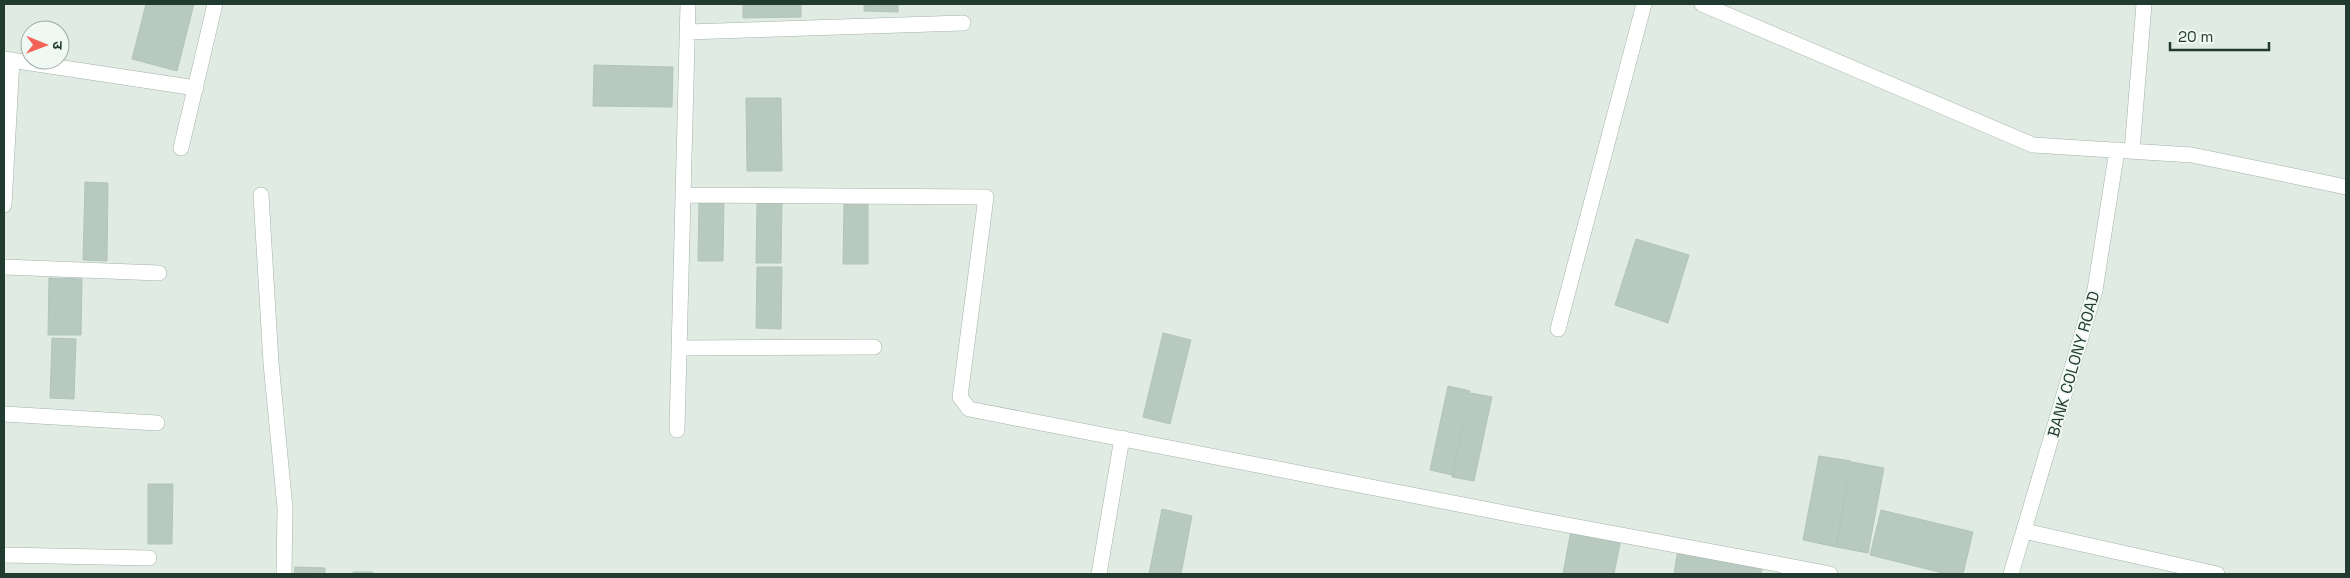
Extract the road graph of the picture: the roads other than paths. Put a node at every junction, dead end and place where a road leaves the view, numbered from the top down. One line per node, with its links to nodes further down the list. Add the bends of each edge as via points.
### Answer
1 (215, 4): 9 (street)
2 (688, 4): 7 (street)
3 (1644, 4): 18 (street)
4 (1702, 4): 11 (street, via 2033,145)
5 (2144, 4): 11 (street, BANK COLONY ROAD)
6 (963, 22): 7 (street)
7 (688, 32): 14 (street)
8 (8, 59): 9 (street); 15 (street)
9 (196, 88): 10 (street)
10 (181, 148)
11 (2124, 150): 12 (street, via 2192,154); 25 (street, BANK COLONY ROAD, via 2096,290)
12 (2346, 188)
13 (261, 195): 29 (street, via 285,508)
14 (684, 195): 19 (street); 24 (street, via 986,197 960,397 969,409 988,414)
15 (4, 205)
16 (4, 267): 17 (street)
17 (159, 273)
18 (1558, 329)
19 (679, 348): 20 (street); 23 (street)
20 (874, 348)
21 (4, 414): 22 (street)
22 (157, 423)
23 (677, 430)
24 (1122, 438): 28 (street); 30 (street)
25 (2024, 531): 32 (street, BANK COLONY ROAD); 33 (street)
26 (4, 554): 27 (street)
27 (149, 558)
28 (1791, 571): 31 (street)
29 (284, 574)
30 (1099, 574)
31 (1830, 574)
32 (2011, 574)
33 (2217, 574)

